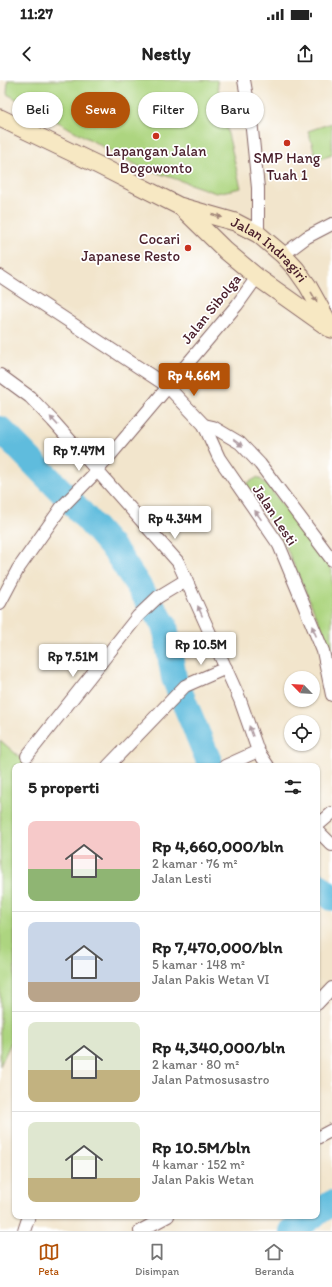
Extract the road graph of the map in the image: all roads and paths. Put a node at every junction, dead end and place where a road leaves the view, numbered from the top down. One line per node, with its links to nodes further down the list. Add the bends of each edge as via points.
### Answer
1 (244, 80): 5 (street, via 258,188)
2 (0, 118): 3 (street, Jalan Indragiri)
3 (179, 206): 5 (street, Jalan Indragiri, one-way to 5, via 235,222); 8 (street, Jalan Indragiri)
4 (332, 224): 6 (street, via 308,236)
5 (258, 234): 6 (street, Jalan Indragiri)
6 (283, 255): 9 (street, Jalan Indragiri, one-way to 9, via 308,286)
7 (0, 276): 11 (street, Jalan Lesti)
8 (257, 278): 9 (street, Jalan Indragiri); 11 (street, Jalan Sibolga)
9 (332, 329)
10 (0, 374): 13 (street, one-way to 10, via 30,397)
11 (167, 386): 12 (street, Jalan Lesti); 13 (street, Jalan Sibolga)
12 (204, 425): 14 (street, Jalan Lesti, one-way to 14, via 213,427 240,443 260,464); 18 (street, Jalan Lesti, one-way to 12, via 323,651 279,545 219,458)
13 (97, 471): 15 (street, via 178,562); 16 (street, Jalan Sibolga, via 61,508 18,570)
14 (332, 560)
15 (186, 580): 17 (street, one-way to 15); 20 (street, via 158,597 138,616)
16 (0, 603)
17 (226, 668): 19 (street, one-way to 17); 21 (street, via 185,686)
18 (332, 695)
19 (258, 751): 22 (street); 23 (street)
20 (26, 756)
21 (111, 763)
22 (232, 763)
23 (266, 763)
24 (332, 814): 25 (street)
25 (320, 824)
26 (320, 833): 27 (street)
27 (332, 845)
28 (332, 988): 29 (street)
29 (320, 1001)
30 (332, 1130): 31 (street)
31 (320, 1136)
32 (28, 1219): 36 (street)
33 (150, 1219): 35 (street)
34 (162, 1219): 35 (street)
35 (142, 1230)
36 (24, 1231)

